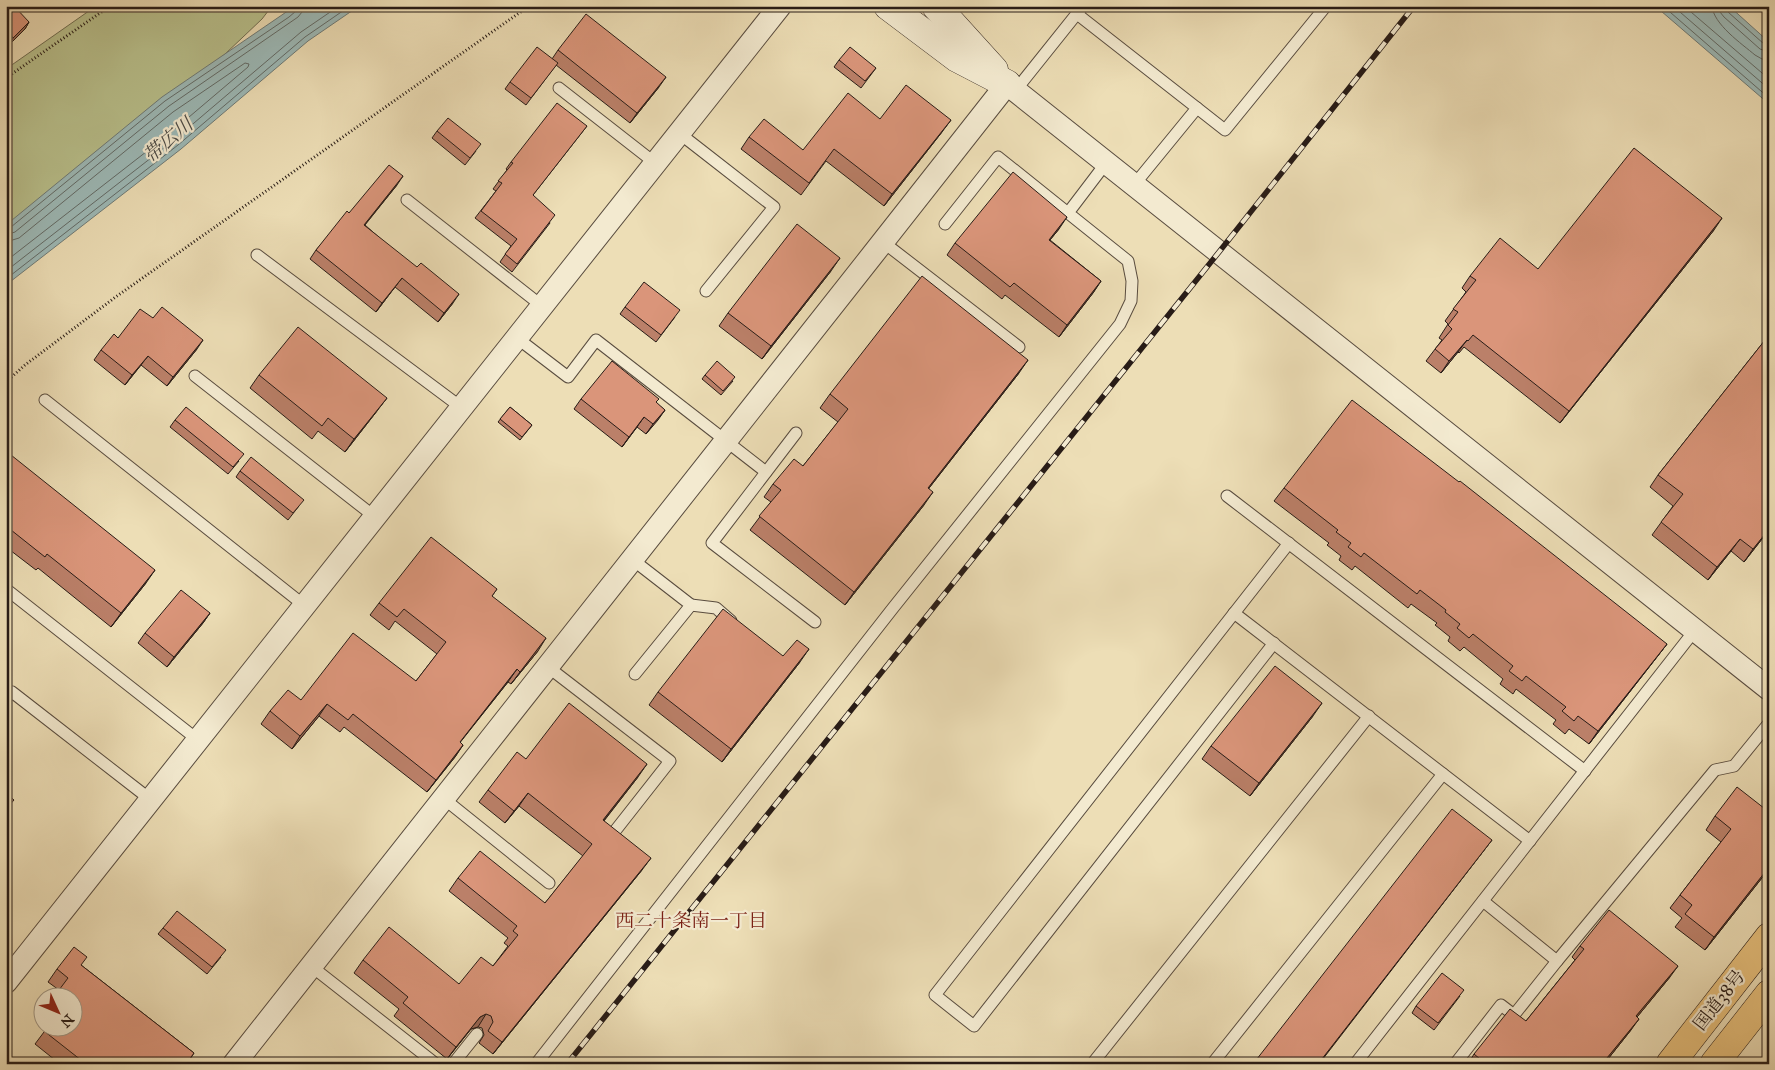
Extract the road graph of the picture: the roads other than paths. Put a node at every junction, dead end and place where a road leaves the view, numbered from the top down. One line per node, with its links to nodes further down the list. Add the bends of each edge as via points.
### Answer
1 (780, 6): 9 (street)
2 (888, 6): 6 (street, via 957,58)
3 (1326, 6): 8 (lane, via 1225,130)
4 (937, 7): 6 (street)
5 (1080, 10): 6 (lane); 8 (lane)
6 (1011, 87): 11 (street); 16 (street)
7 (559, 88): 10 (lane)
8 (1197, 108): 12 (lane)
9 (680, 133): 10 (street); 18 (lane, via 774,207)
10 (655, 163): 19 (street)
11 (1106, 163): 12 (street); 14 (lane)
12 (1134, 185): 38 (street)
13 (407, 200): 19 (lane)
14 (1068, 213): 15 (lane, via 998,157); 64 (lane, via 1128,261 1132,300 1120,324)
15 (945, 224)
16 (883, 242): 21 (lane); 26 (street)
17 (257, 255): 24 (lane)
18 (706, 291)
19 (542, 306): 20 (street)
20 (517, 338): 24 (street); 26 (lane, via 568,377 596,340)
21 (1019, 347)
22 (195, 376): 29 (lane)
23 (45, 400): 34 (lane)
24 (462, 408): 29 (street)
25 (796, 433): 27 (lane)
26 (726, 442): 27 (lane); 31 (street)
27 (766, 472): 36 (lane, via 712,543)
28 (1227, 496): 30 (lane)
29 (375, 517): 34 (street)
30 (1288, 543): 35 (lane); 47 (lane)
31 (634, 560): 33 (lane); 40 (street)
32 (6, 589): 46 (lane)
33 (691, 605): 37 (lane, via 716,608); 41 (lane)
34 (305, 606): 46 (street)
35 (1234, 613): 39 (lane); 39 (lane, via 934,995 974,1026)
36 (815, 622)
37 (743, 630)
38 (1695, 630): 42 (street); 47 (lane)
39 (1274, 643): 44 (lane)
40 (548, 667): 49 (street); 51 (lane, via 670,761)
41 (635, 674)
42 (1769, 689)
43 (6, 698): 50 (lane, via 12,692)
44 (1369, 716): 48 (lane); 65 (lane)
45 (1769, 723): 56 (lane, via 1734,766 1715,770)
46 (198, 740): 50 (street)
47 (1585, 771): 52 (lane)
48 (1443, 774): 52 (lane); 66 (lane)
49 (443, 798): 53 (lane); 57 (street)
50 (150, 800): 58 (street)
51 (615, 830)
52 (1530, 841): 54 (lane)
53 (549, 884)
54 (1482, 901): 56 (lane); 67 (lane)
55 (1769, 936): 69 (highway, 国道38号)
56 (1557, 961): 68 (lane, via 1514,1015 1501,1005)
57 (311, 966): 61 (street); 62 (lane)
58 (8, 976)
59 (1769, 994): 70 (highway, 国道38号)
60 (477, 1034): 63 (lane)
61 (234, 1064)
62 (436, 1064)
63 (453, 1064)
64 (536, 1064)
65 (1092, 1064)
66 (1212, 1064)
67 (1355, 1064)
68 (1455, 1064)
69 (1670, 1064)
70 (1714, 1064)

